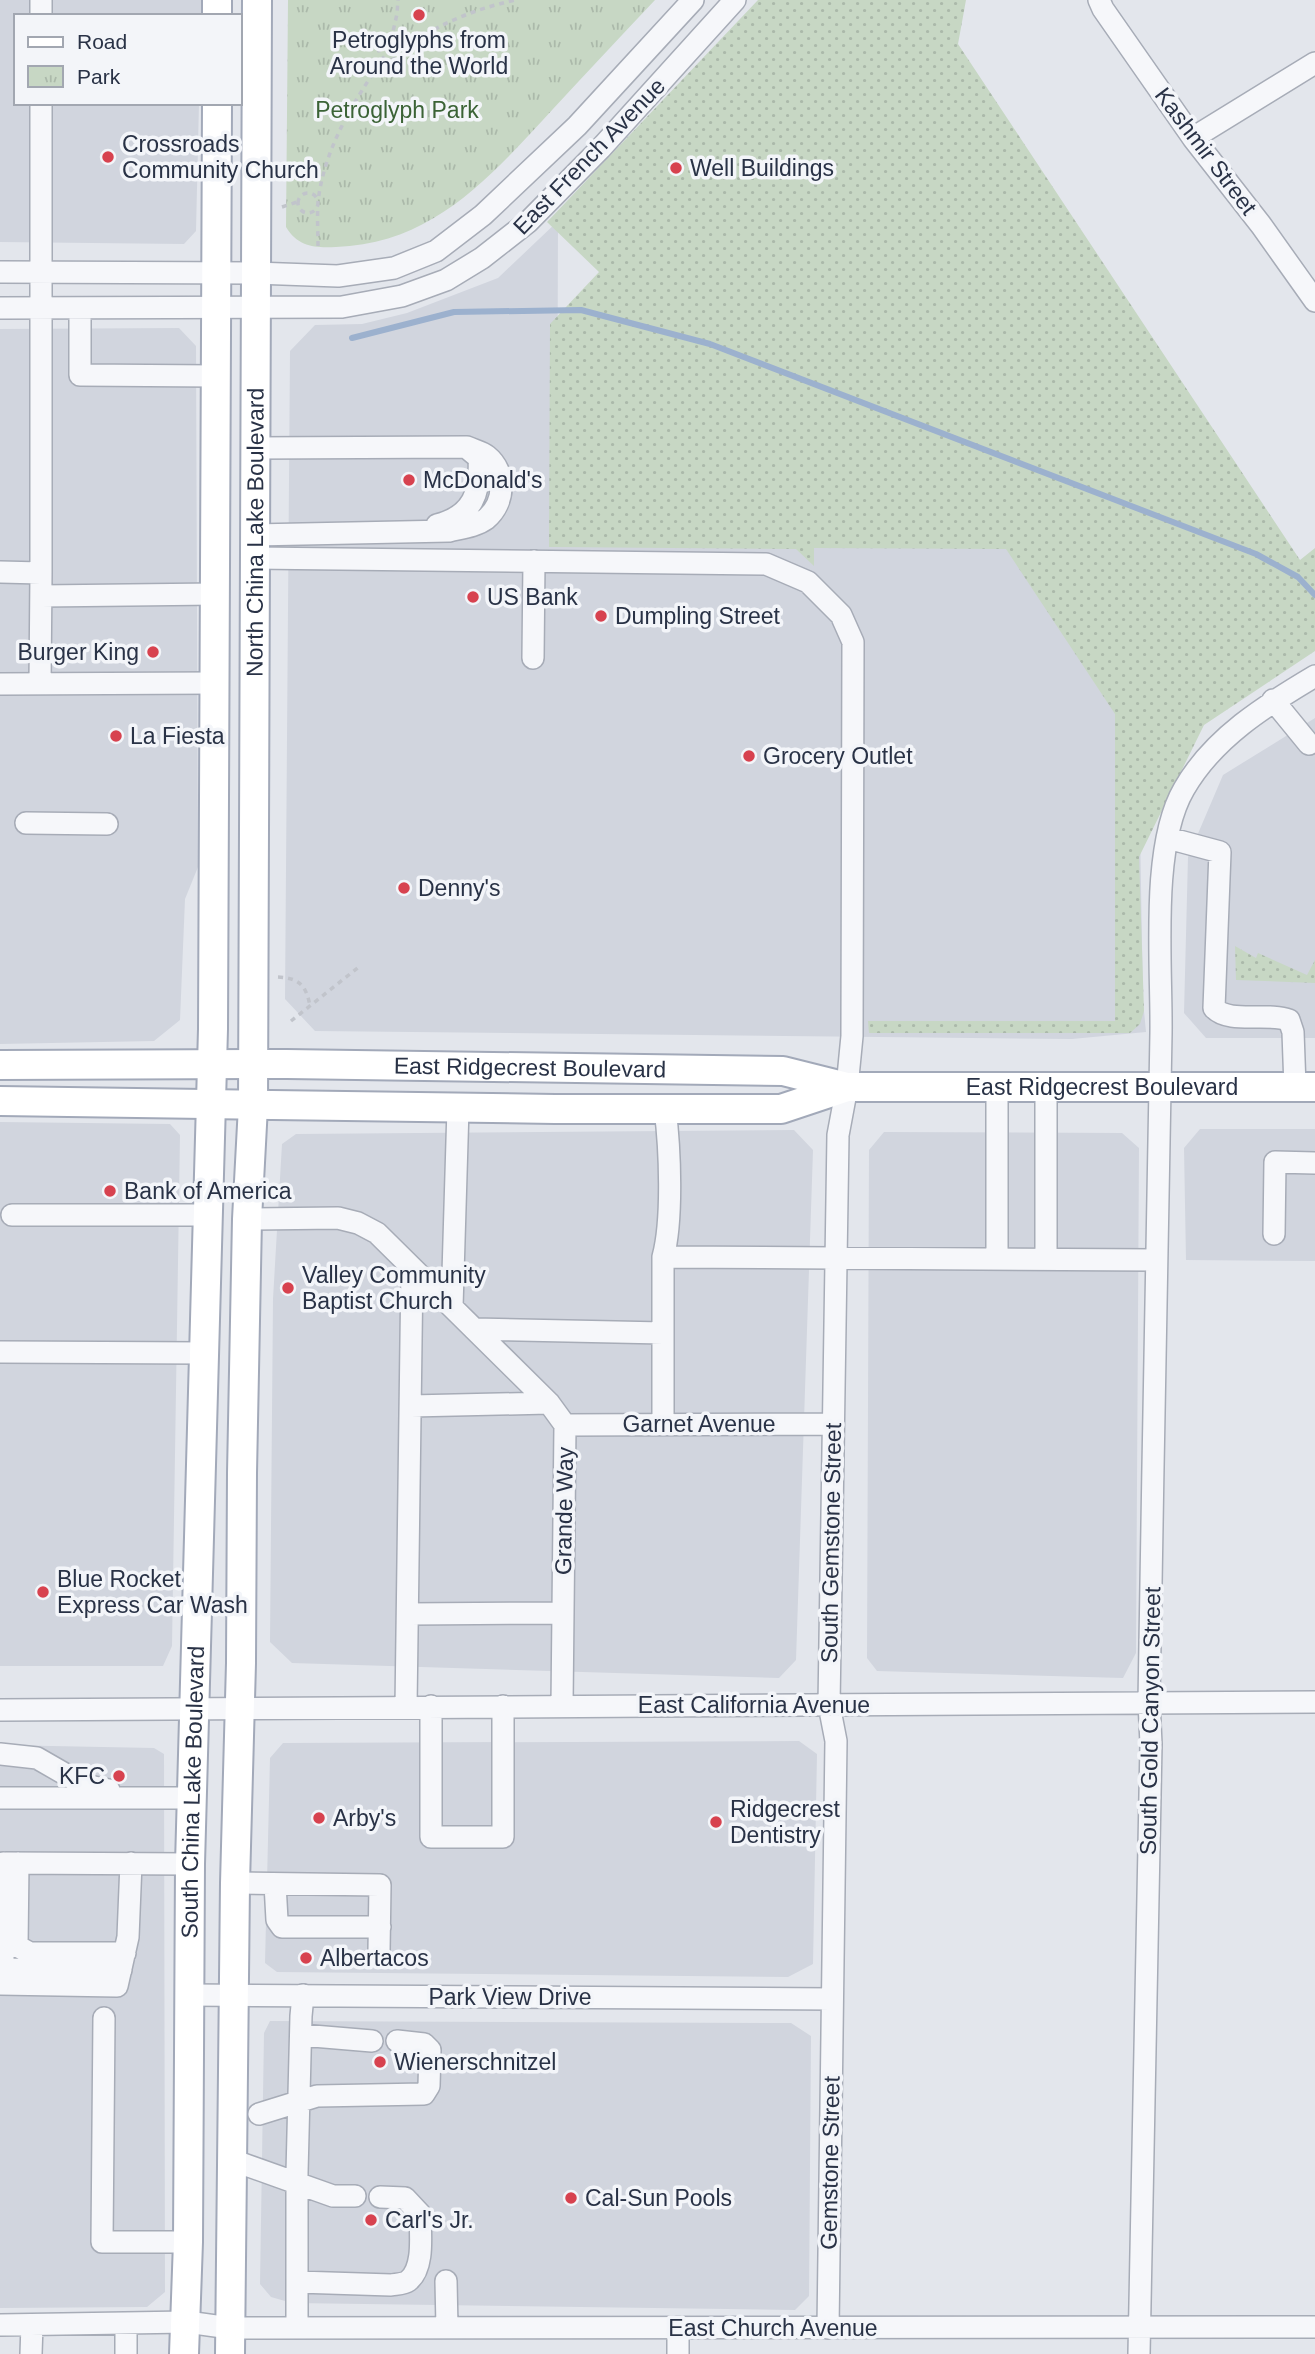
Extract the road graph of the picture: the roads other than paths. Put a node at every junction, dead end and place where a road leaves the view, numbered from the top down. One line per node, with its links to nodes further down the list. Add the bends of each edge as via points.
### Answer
1 (243, 0): 6 (main road)
2 (257, 0): 6 (main road, North China Lake Boulevard)
3 (693, 0): 13 (street, East French Avenue, via 577,127 475,222 436,251 394,268 338,276)
4 (736, 0): 17 (street, East French Avenue, via 601,148 528,222 482,258 446,280 402,296 342,307)
5 (1099, 0): 10 (street, Kashmir Street)
6 (256, 29): 13 (main road, North China Lake Boulevard)
7 (1315, 63): 10 (street)
8 (41, 105): 12 (street)
9 (217, 105): 14 (main road, North China Lake Boulevard)
10 (1194, 138): 15 (street, Kashmir Street)
11 (0, 272): 12 (street, East French Avenue)
12 (40, 272): 14 (street, East French Avenue); 18 (street)
13 (255, 273): 14 (street, East French Avenue); 17 (main road, North China Lake Boulevard)
14 (215, 274): 20 (main road, North China Lake Boulevard)
15 (1315, 301)
16 (0, 308): 18 (street, East French Avenue)
17 (255, 308): 20 (street, East French Avenue); 22 (main road, North China Lake Boulevard)
18 (41, 309): 19 (street, East French Avenue); 27 (street)
19 (80, 309): 20 (street, East French Avenue); 21 (street, via 80,375)
20 (216, 309): 21 (main road, North China Lake Boulevard)
21 (216, 376): 23 (main road, North China Lake Boulevard)
22 (254, 449): 24 (main road, North China Lake Boulevard); 24 (street, via 467,447 485,454 501,478 496,507 476,525)
23 (216, 485): 28 (main road, North China Lake Boulevard); 30 (main road, via 236,517 237,626)
24 (254, 546): 25 (street, South Gemstone Street); 30 (main road, North China Lake Boulevard)
25 (534, 561): 31 (street); 44 (street, South Gemstone Street, via 766,564 808,582 841,615 853,642 852,1036)
26 (0, 572): 27 (street)
27 (41, 573): 29 (street)
28 (216, 594): 29 (street); 33 (main road, North China Lake Boulevard)
29 (41, 596): 35 (street)
30 (254, 650): 42 (main road, North China Lake Boulevard)
31 (533, 658)
32 (1315, 676): 36 (street, South Gold Canyon Street)
33 (216, 683): 35 (street); 41 (main road, North China Lake Boulevard)
34 (0, 684): 35 (street)
35 (40, 684)
36 (1273, 700): 37 (street); 40 (street, South Gold Canyon Street, via 1231,733 1183,790)
37 (1309, 744)
38 (26, 823): 39 (street)
39 (107, 824)
40 (1168, 838): 47 (street, South Gold Canyon Street, via 1161,901); 48 (street, via 1220,852 1214,1008 1227,1016 1289,1020)
41 (212, 1063): 42 (main road, East Ridgecrest Boulevard); 43 (main road, East Ridgecrest Boulevard); 50 (main road, South China Lake Boulevard)
42 (252, 1064): 44 (main road, East Ridgecrest Boulevard, via 783,1071); 51 (main road, South China Lake Boulevard)
43 (0, 1065)
44 (847, 1087): 45 (main road, East Ridgecrest Boulevard); 53 (main road, East Ridgecrest Boulevard, via 781,1109); 60 (street, South Gemstone Street, via 838,1135)
45 (997, 1087): 46 (main road, East Ridgecrest Boulevard); 62 (street)
46 (1046, 1087): 47 (main road, East Ridgecrest Boulevard); 61 (street)
47 (1159, 1087): 48 (main road, East Ridgecrest Boulevard); 63 (street, South Gold Canyon Street)
48 (1305, 1087)
49 (0, 1101): 50 (main road, East Ridgecrest Boulevard)
50 (212, 1105): 51 (main road, East Ridgecrest Boulevard); 55 (main road, South China Lake Boulevard)
51 (253, 1106): 52 (main road, East Ridgecrest Boulevard); 57 (main road, South China Lake Boulevard)
52 (458, 1108): 53 (main road, East Ridgecrest Boulevard); 65 (street)
53 (665, 1109): 59 (street, via 668,1237)
54 (1315, 1163): 58 (street, via 1275,1163)
55 (208, 1214): 56 (street); 69 (main road, South China Lake Boulevard)
56 (12, 1215)
57 (247, 1219): 64 (street, Grande Way, via 338,1218 358,1223 377,1233); 85 (main road, South China Lake Boulevard)
58 (1274, 1234)
59 (663, 1257): 60 (street); 67 (street)
60 (835, 1258): 62 (street); 74 (street, South Gemstone Street)
61 (1046, 1258): 62 (street); 63 (street)
62 (997, 1259)
63 (1156, 1260): 77 (street, South Gold Canyon Street)
64 (412, 1268): 65 (street, Grande Way); 71 (street)
65 (452, 1307): 66 (street, Grande Way)
66 (474, 1329): 67 (street); 70 (street, Grande Way)
67 (663, 1333): 73 (street)
68 (0, 1352): 69 (street)
69 (204, 1353): 84 (main road, South China Lake Boulevard)
70 (549, 1404): 71 (street); 72 (street, Grande Way)
71 (411, 1406): 76 (street)
72 (565, 1424): 73 (street, Garnet Avenue); 75 (street, Grande Way)
73 (663, 1424): 74 (street, Garnet Avenue)
74 (832, 1424): 79 (street, South Gemstone Street)
75 (562, 1613): 76 (street); 82 (street, Grande Way)
76 (409, 1614): 83 (street)
77 (1149, 1702): 78 (street, East California Avenue); 79 (street, East California Avenue); 129 (street, South Gold Canyon Street)
78 (1315, 1702)
79 (829, 1705): 82 (street, East California Avenue); 105 (street, South Gemstone Street, via 836,1735)
80 (431, 1706): 81 (street, East California Avenue); 81 (street, via 431,1837 503,1837); 83 (street, East California Avenue)
81 (503, 1706): 82 (street, East California Avenue)
82 (562, 1706)
83 (406, 1707): 85 (street, East California Avenue)
84 (194, 1708): 85 (street, East California Avenue); 86 (street, East California Avenue); 91 (main road, South China Lake Boulevard)
85 (240, 1708): 96 (main road, South China Lake Boulevard)
86 (0, 1710)
87 (0, 1754): 89 (street, via 37,1758)
88 (0, 1768): 89 (street, via 22,1768 48,1780)
89 (84, 1785): 92 (street, via 140,1791)
90 (0, 1798): 92 (street)
91 (192, 1798): 92 (street); 95 (main road, South China Lake Boulevard)
92 (149, 1799)
93 (7, 1863): 94 (street); 100 (street, via 17,1946 30,1953)
94 (131, 1863): 95 (street); 100 (street)
95 (190, 1864): 103 (main road, South China Lake Boulevard)
96 (235, 1883): 97 (street); 102 (main road, South China Lake Boulevard)
97 (275, 1884): 98 (street, via 277,1920 282,1927); 98 (street, via 380,1885)
98 (380, 1927): 99 (street)
99 (379, 1951)
100 (123, 1961): 101 (street, via 117,1986)
101 (0, 1984)
102 (234, 1995): 103 (street, Park View Drive); 104 (street, Park View Drive); 112 (main road, South China Lake Boulevard)
103 (188, 1996): 117 (main road, South China Lake Boulevard)
104 (301, 1996): 105 (street, Park View Drive); 107 (street); 110 (street, via 295,2081)
105 (832, 1998): 128 (street, Gemstone Street)
106 (104, 2018): 117 (street, via 102,2242)
107 (300, 2035): 108 (street); 116 (street)
108 (372, 2041)
109 (397, 2041): 110 (street, via 424,2044 430,2050 429,2086 424,2094)
110 (317, 2096): 111 (street)
111 (259, 2114)
112 (232, 2160): 113 (street); 130 (main road, South China Lake Boulevard)
113 (333, 2196): 114 (street); 116 (street)
114 (355, 2196)
115 (380, 2197): 119 (street, via 405,2198 421,2214 418,2260 406,2283)
116 (298, 2215): 119 (street)
117 (188, 2242): 120 (main road, South China Lake Boulevard)
118 (446, 2281): 124 (street)
119 (298, 2282): 127 (street)
120 (187, 2322): 121 (street, East Church Avenue); 130 (street, East Church Avenue); 133 (main road, South China Lake Boulevard)
121 (126, 2323): 123 (street, East Church Avenue); 132 (street)
122 (0, 2325): 123 (street, East Church Avenue)
123 (32, 2325): 131 (street)
124 (447, 2327): 125 (street, East Church Avenue); 127 (street, East Church Avenue)
125 (678, 2327): 128 (street, East Church Avenue); 134 (street)
126 (1315, 2327): 129 (street, East Church Avenue)
127 (297, 2328): 130 (street, East Church Avenue)
128 (828, 2328): 129 (street, East Church Avenue)
129 (1139, 2328): 135 (street, South Gold Canyon Street)
130 (230, 2341)
131 (31, 2354)
132 (126, 2354)
133 (184, 2354)
134 (678, 2354)
135 (1139, 2354)

